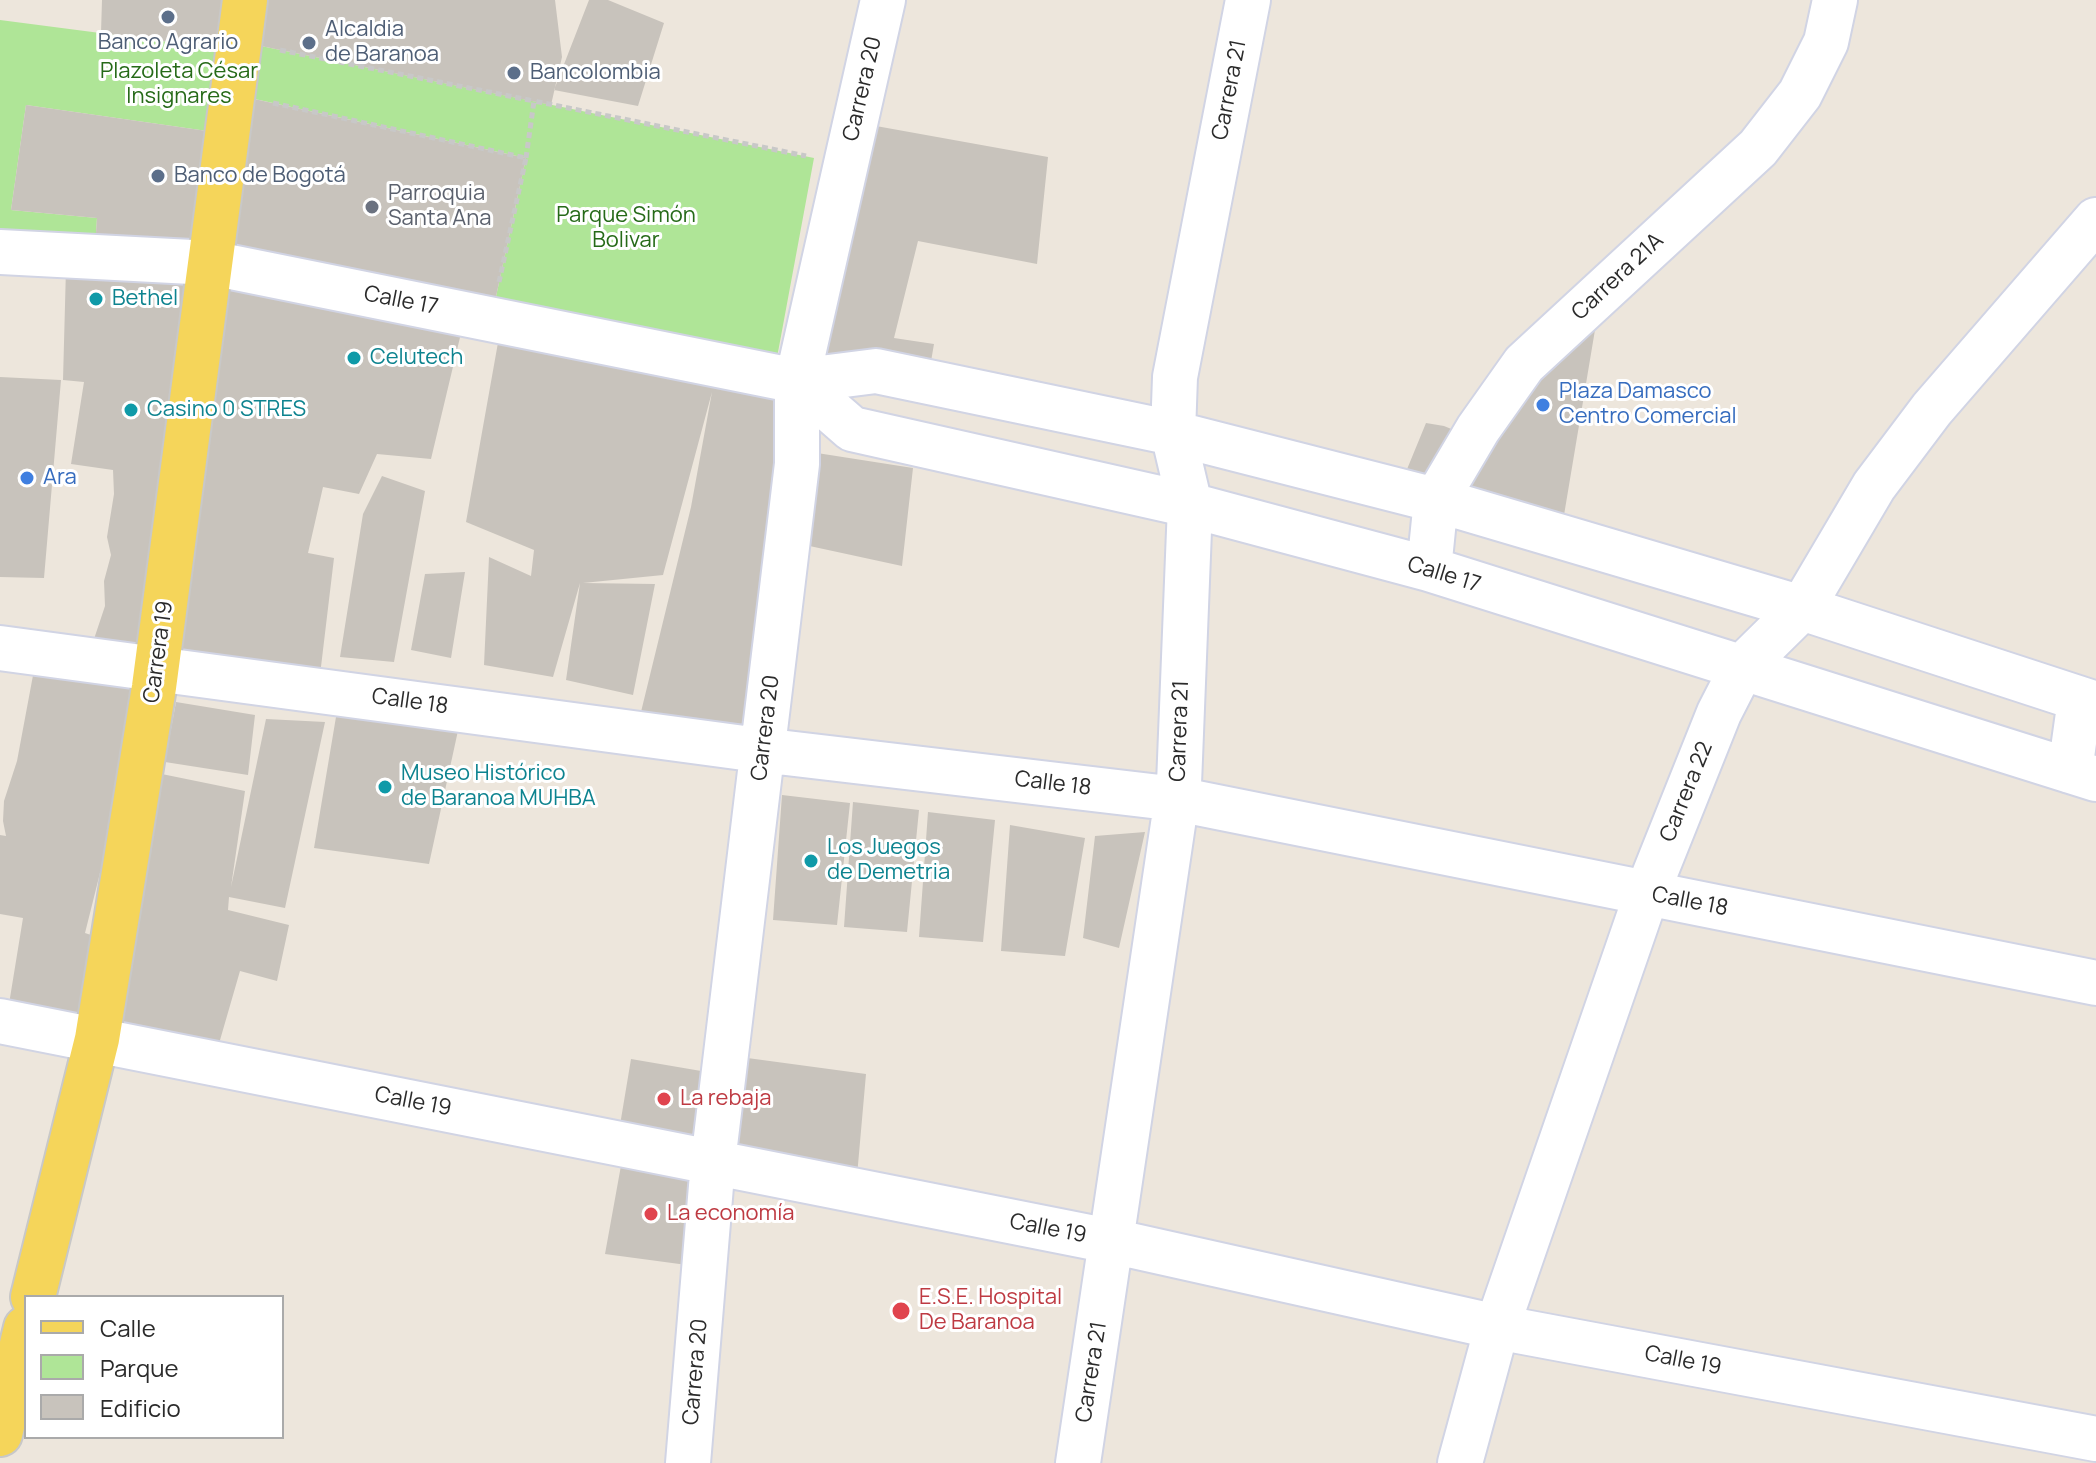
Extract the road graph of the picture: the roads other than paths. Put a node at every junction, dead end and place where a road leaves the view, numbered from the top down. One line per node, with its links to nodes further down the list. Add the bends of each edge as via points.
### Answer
1 (245, 0): 7 (main road, Carrera 19)
2 (883, 0): 8 (street, Carrera 20)
3 (1248, 0): 9 (street, Carrera 21, via 1175,377)
4 (1835, 0): 10 (street, Carrera 21A, via 1826,42 1800,94 1758,148 1524,364)
5 (2096, 220): 13 (street, Carrera 22, via 1932,409 1882,475)
6 (0, 252): 7 (street, Calle 17)
7 (211, 263): 8 (street, Calle 17); 16 (main road, Carrera 19)
8 (797, 381): 9 (street, Calle 17, via 876,371); 11 (street, Calle 17, via 852,429); 18 (street, Carrera 20, via 797,464)
9 (1173, 433): 10 (street, Calle 17); 11 (street, Carrera 21)
10 (1436, 500): 12 (street, Carrera 21A); 13 (street, Calle 17)
11 (1190, 505): 12 (street, Calle 17); 20 (street, Carrera 21)
12 (1429, 569): 15 (street, Calle 17)
13 (1802, 608): 15 (street, Carrera 22); 17 (street, Calle 17)
14 (0, 648): 16 (street, Calle 18)
15 (1743, 666): 19 (street, Calle 17); 21 (street, Carrera 22)
16 (157, 668): 18 (street, Calle 18); 24 (main road, Carrera 19)
17 (2088, 701): 19 (street)
18 (764, 750): 20 (street, Calle 18); 25 (street, Carrera 20)
19 (2083, 775)
20 (1177, 799): 21 (street, Calle 18); 26 (street, Carrera 21)
21 (1647, 893): 22 (street, Calle 18); 28 (street, Carrera 22)
22 (2096, 983)
23 (0, 1021): 24 (street, Calle 19)
24 (97, 1039): 25 (street, Calle 19); 27 (main road, Carrera 19)
25 (713, 1162): 26 (street, Calle 19); 32 (street, Carrera 20)
26 (1112, 1242): 28 (street, Calle 19); 33 (street, Carrera 21)
27 (33, 1295)
28 (1497, 1327): 31 (street, Calle 19); 34 (street, Carrera 22)
29 (24, 1336): 30 (main road)
30 (0, 1434)
31 (2096, 1439)
32 (688, 1463)
33 (1078, 1463)
34 (1460, 1463)

